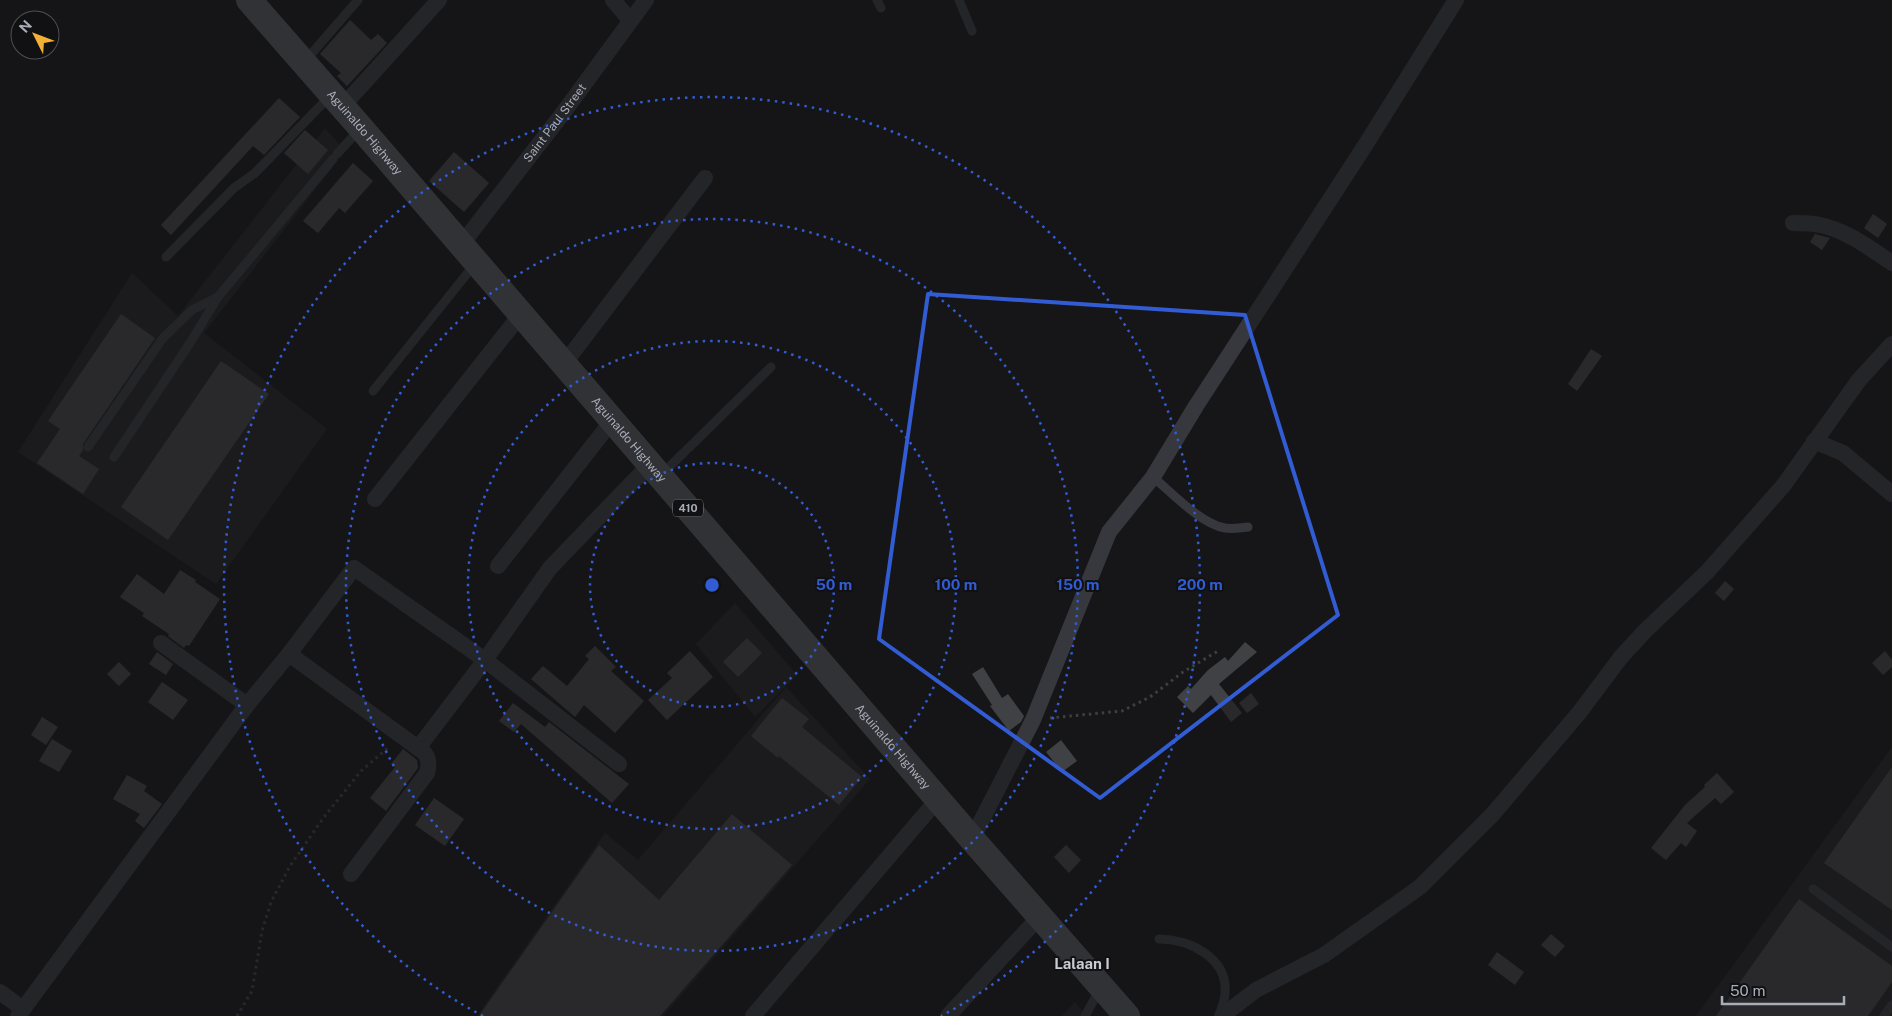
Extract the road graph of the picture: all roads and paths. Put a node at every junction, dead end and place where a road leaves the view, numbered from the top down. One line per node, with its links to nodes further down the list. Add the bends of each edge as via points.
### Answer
1 (249, 0): 10 (main road, Aguinaldo Highway / 410)
2 (358, 0): 10 (lane)
3 (439, 0): 11 (street)
4 (613, 0): 8 (street)
5 (646, 0): 8 (street, Saint Paul Street)
6 (959, 0): 9 (lane)
7 (1456, 0): 29 (street)
8 (630, 20): 15 (street, Saint Paul Street)
9 (972, 31)
10 (304, 62): 11 (main road, Aguinaldo Highway / 410)
11 (337, 100): 12 (main road, Aguinaldo Highway / 410); 16 (lane, via 234,188)
12 (361, 128): 15 (main road, Aguinaldo Highway / 410); 18 (lane)
13 (705, 178): 21 (street)
14 (1793, 223): 17 (street, via 1817,224 1833,229)
15 (469, 253): 19 (main road, Aguinaldo Highway / 410); 23 (lane)
16 (166, 257)
17 (1892, 263)
18 (218, 297): 26 (lane, via 192,310 163,338); 27 (lane)
19 (521, 314): 21 (main road, Aguinaldo Highway / 410); 31 (street)
20 (1892, 344): 25 (street, via 1859,380)
21 (564, 364): 24 (main road, Aguinaldo Highway / 410)
22 (771, 367): 28 (lane)
23 (372, 391)
24 (612, 421): 28 (main road, Aguinaldo Highway / 410); 33 (street)
25 (1814, 441): 30 (street, via 1843,453); 59 (street, via 1783,486 1707,572 1621,657 1579,713 1492,815 1420,887 1324,955 1256,990)
26 (88, 447)
27 (114, 456)
28 (655, 470): 37 (street, via 550,568); 43 (main road, Aguinaldo Highway / 410)
29 (1153, 477): 32 (lane, via 1212,524 1225,528); 39 (street, via 1109,532)
30 (1892, 494)
31 (375, 499)
32 (1248, 527)
33 (498, 566)
34 (161, 642): 38 (street)
35 (1218, 651): 39 (path, via 1150,697 1122,711)
36 (289, 654): 37 (street, via 354,568); 38 (street); 40 (street)
37 (485, 660): 41 (street); 42 (street)
38 (247, 705): 53 (street)
39 (1032, 720): 44 (street)
40 (402, 736): 41 (street); 54 (path, via 361,771 290,866 271,902 262,931 252,991)
41 (418, 748): 45 (street, via 425,751 429,760 427,773)
42 (619, 764)
43 (938, 799): 44 (main road, Aguinaldo Highway / 410); 55 (street)
44 (972, 839): 47 (main road, Aguinaldo Highway / 410)
45 (351, 874)
46 (1813, 889): 49 (lane)
47 (1040, 916): 50 (main road, Aguinaldo Highway / 410); 56 (street)
48 (1159, 939): 59 (lane, via 1191,944 1216,963 1226,992)
49 (1892, 947)
50 (1101, 986): 57 (lane); 58 (main road, Aguinaldo Highway / 410)
51 (0, 992): 53 (street)
52 (1892, 1005): 60 (lane)
53 (21, 1012)
54 (237, 1016)
55 (753, 1016)
56 (948, 1016)
57 (1084, 1016)
58 (1127, 1016)
59 (1220, 1016)
60 (1884, 1016)

